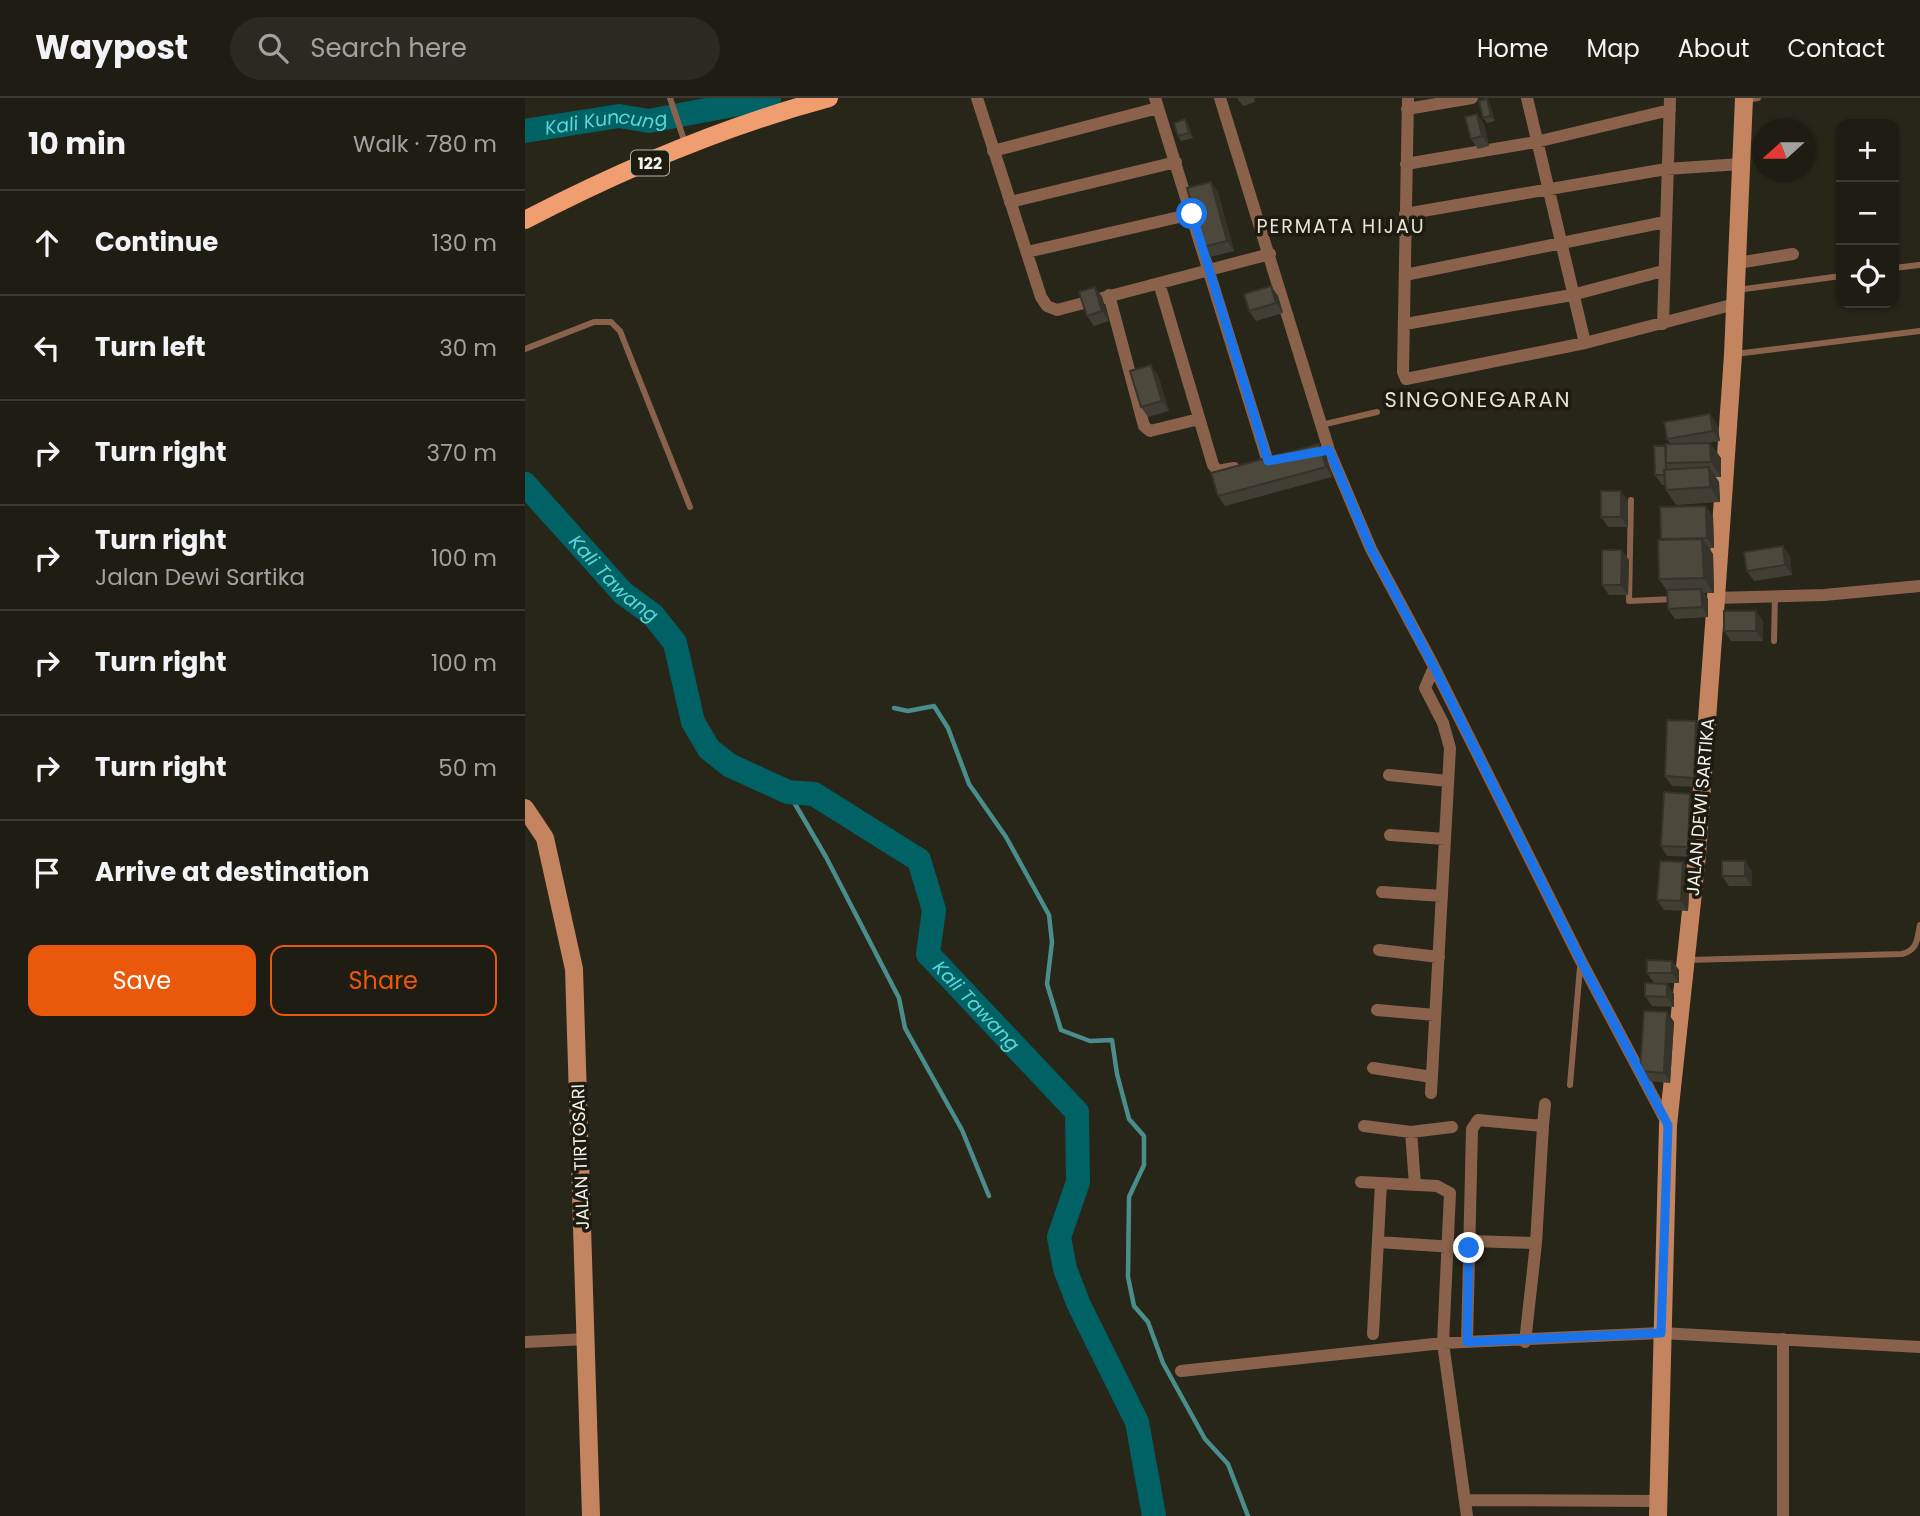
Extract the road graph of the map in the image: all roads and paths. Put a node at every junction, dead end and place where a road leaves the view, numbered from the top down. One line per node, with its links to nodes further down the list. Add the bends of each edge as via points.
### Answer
1 (829, 98): 11 (main road, 122)
2 (977, 98): 13 (street)
3 (1220, 98): 26 (street)
4 (1472, 98): 9 (street)
5 (1527, 98): 12 (street)
6 (670, 99): 11 (lane)
7 (1748, 99): 16 (main road, JALAN DEWI SARTIKA)
8 (1157, 103): 13 (street); 14 (street)
9 (1407, 103): 15 (street)
10 (1670, 104): 12 (street); 17 (street)
11 (684, 141): 22 (main road, 122)
12 (1537, 142): 15 (street); 18 (street)
13 (993, 151): 19 (street)
14 (1176, 162): 19 (street); 20 (street)
15 (1406, 163): 21 (street)
16 (1741, 164): 17 (street); 28 (main road, JALAN DEWI SARTIKA)
17 (1666, 169): 18 (street); 23 (street)
18 (1547, 191): 21 (street); 24 (street)
19 (1010, 202): 25 (street)
20 (1192, 214): 25 (street); 31 (street)
21 (1405, 214): 33 (street)
22 (525, 220)
23 (1664, 222): 24 (street); 32 (street)
24 (1560, 244): 33 (street); 37 (street)
25 (1027, 252): 36 (street, via 1047,306 1057,310)
26 (1271, 254): 31 (street); 47 (street)
27 (1793, 254): 28 (street)
28 (1737, 263): 38 (main road, JALAN DEWI SARTIKA)
29 (1919, 265): 30 (lane)
30 (1899, 267)
31 (1211, 270): 35 (street); 46 (street, via 1262,463 1215,469)
32 (1664, 271): 37 (street); 40 (street)
33 (1405, 275): 39 (street)
34 (1836, 277): 38 (lane)
35 (1159, 283): 36 (street); 46 (street)
36 (1109, 295): 46 (street, via 1144,426 1150,430)
37 (1572, 295): 39 (street); 42 (street)
38 (1735, 297): 40 (street); 44 (main road, JALAN DEWI SARTIKA)
39 (1405, 324): 42 (street, via 1403,372 1408,379)
40 (1663, 324): 42 (street)
41 (1920, 331): 44 (lane)
42 (1585, 343)
43 (525, 349): 51 (lane, via 594,322 611,322 620,331)
44 (1733, 355): 54 (main road, JALAN DEWI SARTIKA)
45 (1377, 412): 47 (lane)
46 (1199, 419)
47 (1321, 425): 48 (street)
48 (1329, 450): 49 (street); 57 (street, via 1371,549)
49 (1306, 454)
50 (1631, 500): 55 (lane, via 1629,601)
51 (690, 508)
52 (1920, 586): 53 (street)
53 (1775, 596): 54 (street); 56 (lane)
54 (1710, 598): 68 (main road, JALAN DEWI SARTIKA, via 1697,855)
55 (1679, 599)
56 (1774, 641)
57 (1434, 667): 59 (street, via 1425,688 1450,748); 69 (street)
58 (1389, 775): 59 (street)
59 (1448, 781): 62 (street)
60 (525, 808): 91 (main road, JALAN TIRTOSARI, via 545,838 574,969)
61 (1390, 835): 62 (street)
62 (1445, 839): 64 (street)
63 (1382, 892): 64 (street)
64 (1442, 896): 67 (street)
65 (1920, 925): 68 (lane, via 1916,946 1902,954)
66 (1379, 950): 67 (street)
67 (1439, 957): 71 (street)
68 (1686, 960): 77 (main road, JALAN DEWI SARTIKA)
69 (1581, 961): 74 (lane); 77 (street)
70 (1377, 1010): 71 (street)
71 (1436, 1015): 73 (street)
72 (1373, 1068): 73 (street)
73 (1432, 1077): 75 (street)
74 (1570, 1085)
75 (1431, 1093)
76 (1545, 1104): 79 (street)
77 (1668, 1125): 89 (main road, JALAN DEWI SARTIKA)
78 (1364, 1126): 81 (street)
79 (1543, 1126): 86 (street); 87 (street, via 1473,1123)
80 (1452, 1127): 81 (street)
81 (1411, 1132): 84 (street)
82 (1361, 1182): 83 (street)
83 (1381, 1183): 84 (street); 85 (street)
84 (1415, 1185): 88 (street, via 1437,1186 1450,1193)
85 (1378, 1242): 88 (street); 90 (street)
86 (1536, 1243): 87 (street); 95 (street)
87 (1469, 1244): 88 (street); 94 (street)
88 (1446, 1246): 96 (street)
89 (1661, 1333): 92 (street); 95 (street); 100 (main road, JALAN DEWI SARTIKA)
90 (1373, 1334)
91 (587, 1339): 93 (street); 101 (main road, JALAN TIRTOSARI)
92 (1783, 1339): 97 (street); 103 (street)
93 (525, 1342)
94 (1467, 1342): 95 (street); 96 (street)
95 (1525, 1342)
96 (1443, 1343): 98 (street); 99 (street)
97 (1920, 1347)
98 (1181, 1371)
99 (1465, 1500): 100 (street); 102 (street)
100 (1658, 1508)
101 (591, 1516)
102 (1467, 1516)
103 (1783, 1516)

